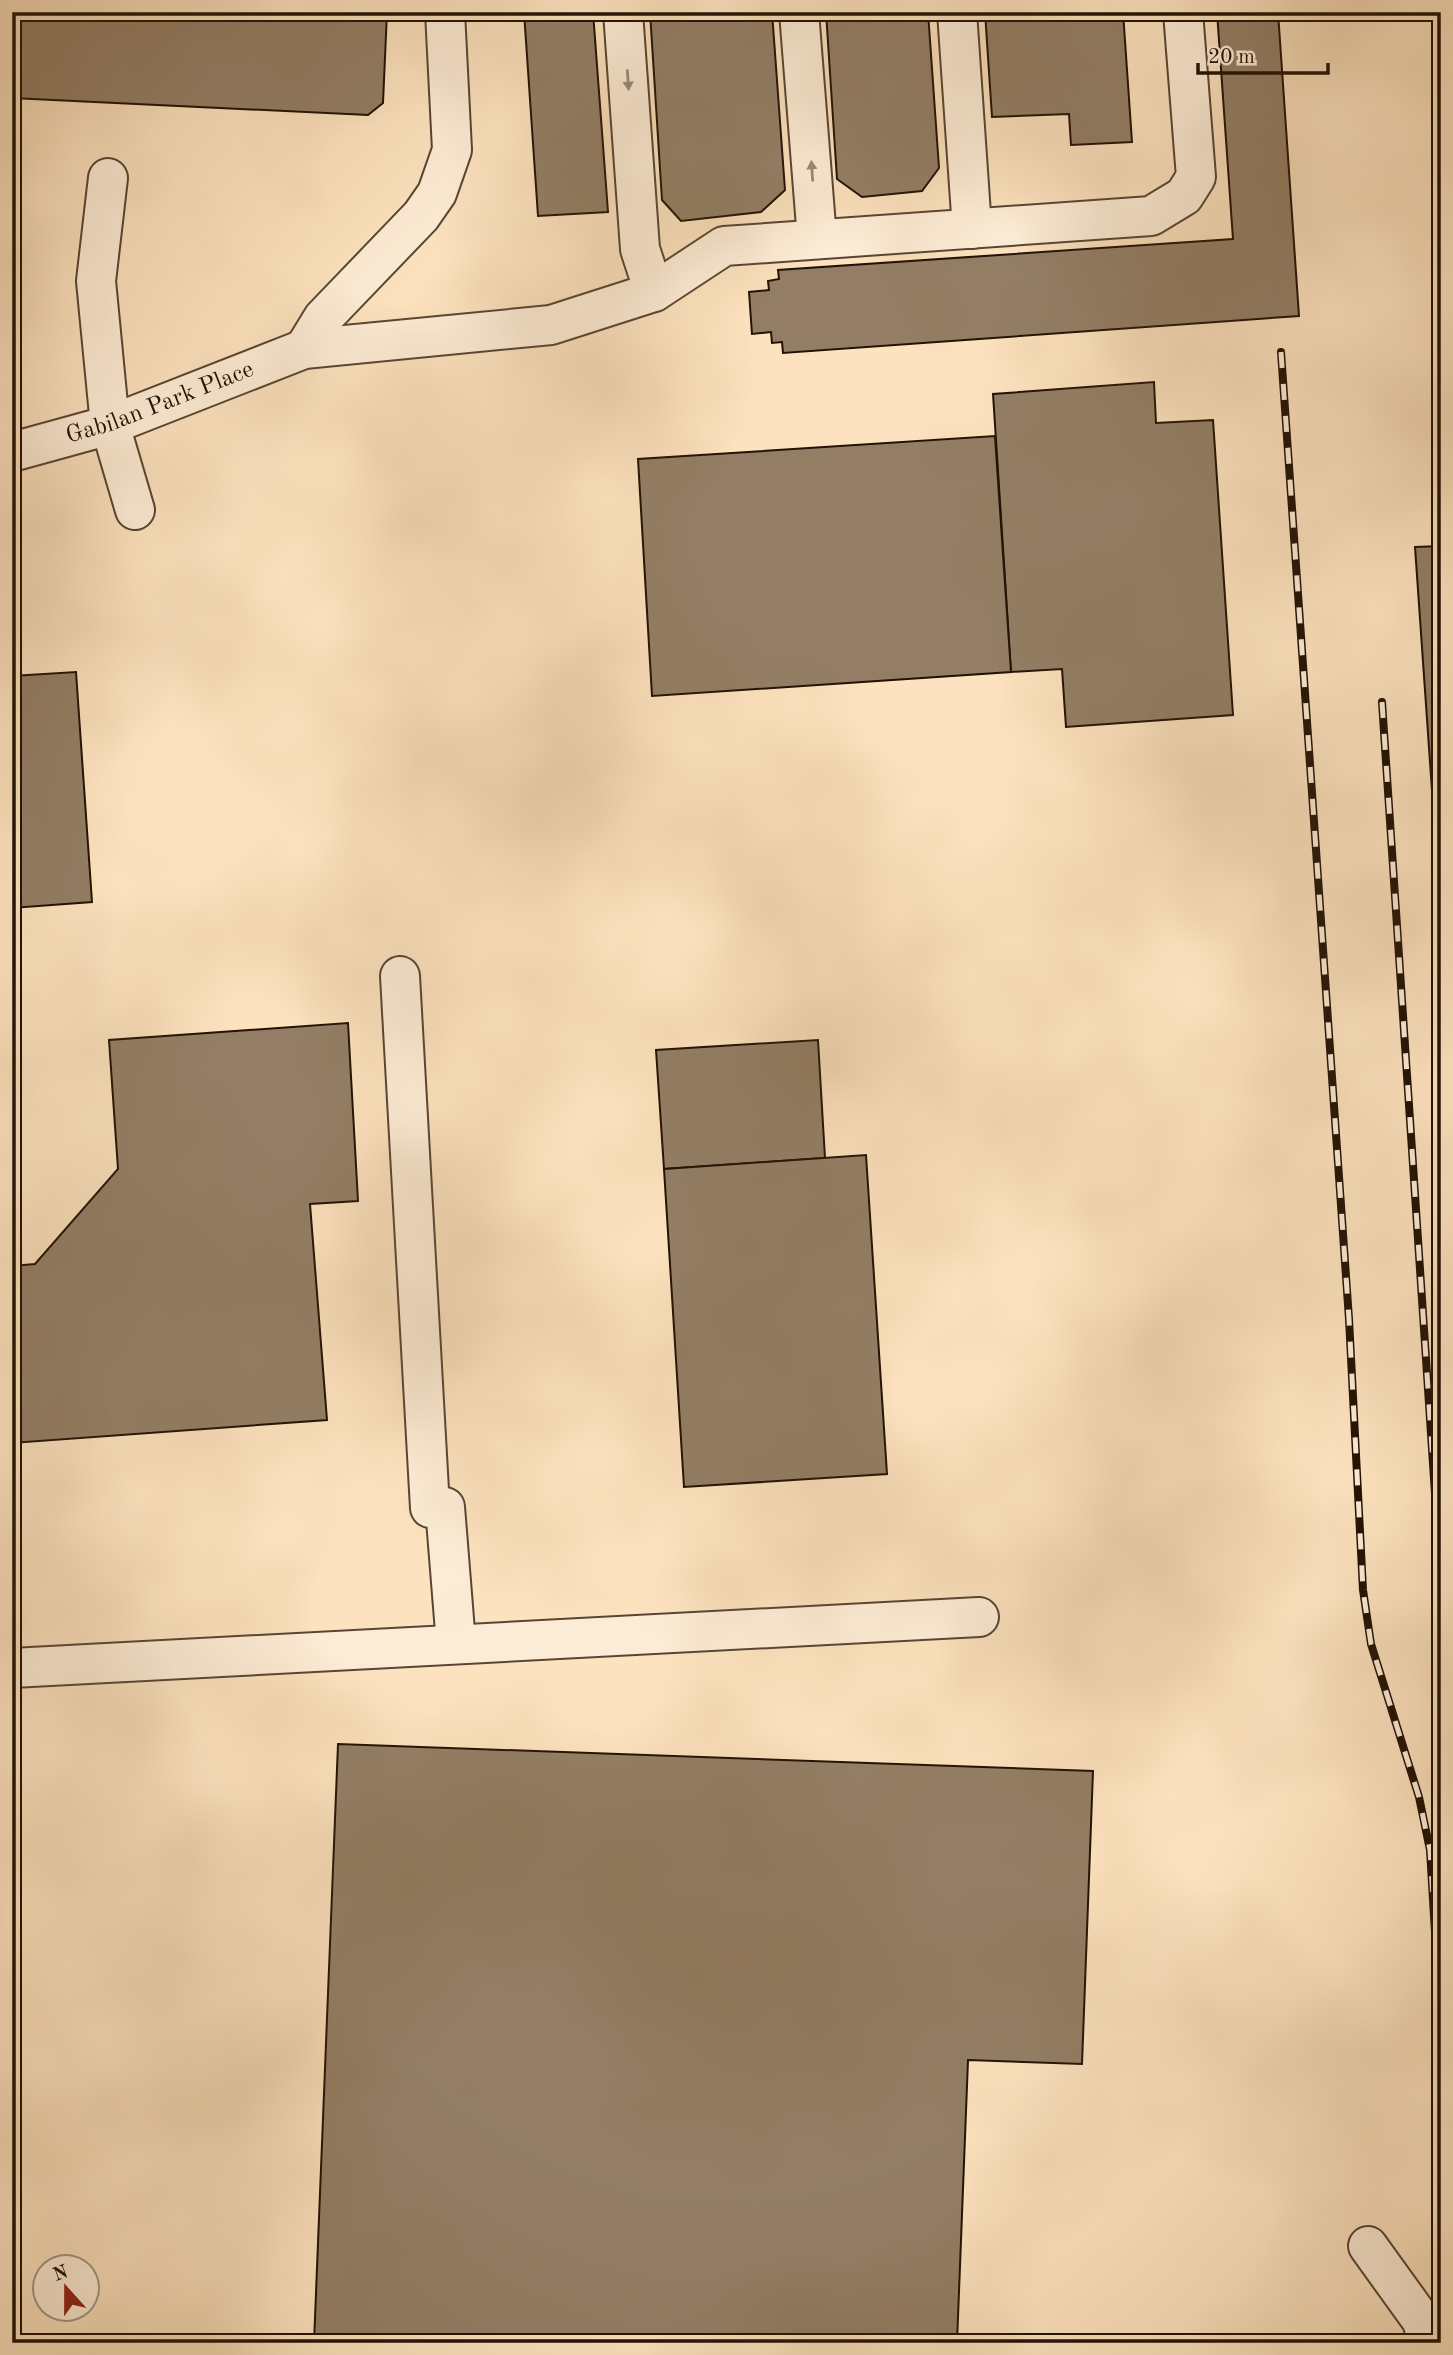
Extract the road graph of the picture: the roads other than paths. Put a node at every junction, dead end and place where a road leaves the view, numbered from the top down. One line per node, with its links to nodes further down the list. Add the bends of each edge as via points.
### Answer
1 (445, 12): 10 (street, via 452,150 437,193 421,216 323,318)
2 (623, 12): 9 (street, one-way to 9, via 640,249)
3 (799, 12): 8 (street, one-way to 3)
4 (957, 12): 7 (street)
5 (1183, 12): 7 (street, Gabilan Park Place, via 1196,177 1184,196 1151,216)
6 (108, 178): 11 (street, via 96,281)
7 (972, 229): 8 (street, Gabilan Park Place)
8 (817, 239): 9 (street, Gabilan Park Place, via 724,246)
9 (654, 292): 10 (street, Gabilan Park Place, via 551,325)
10 (304, 349): 11 (street, Gabilan Park Place)
11 (110, 425): 12 (street, Gabilan Park Place); 13 (street)
12 (12, 452)
13 (135, 510)
14 (400, 976): 16 (street, via 438,1507)
15 (979, 1617): 16 (street)
16 (456, 1644): 17 (street)
17 (12, 1668)
18 (1368, 2246): 19 (street, via 1422,2321)
19 (1428, 2343)

